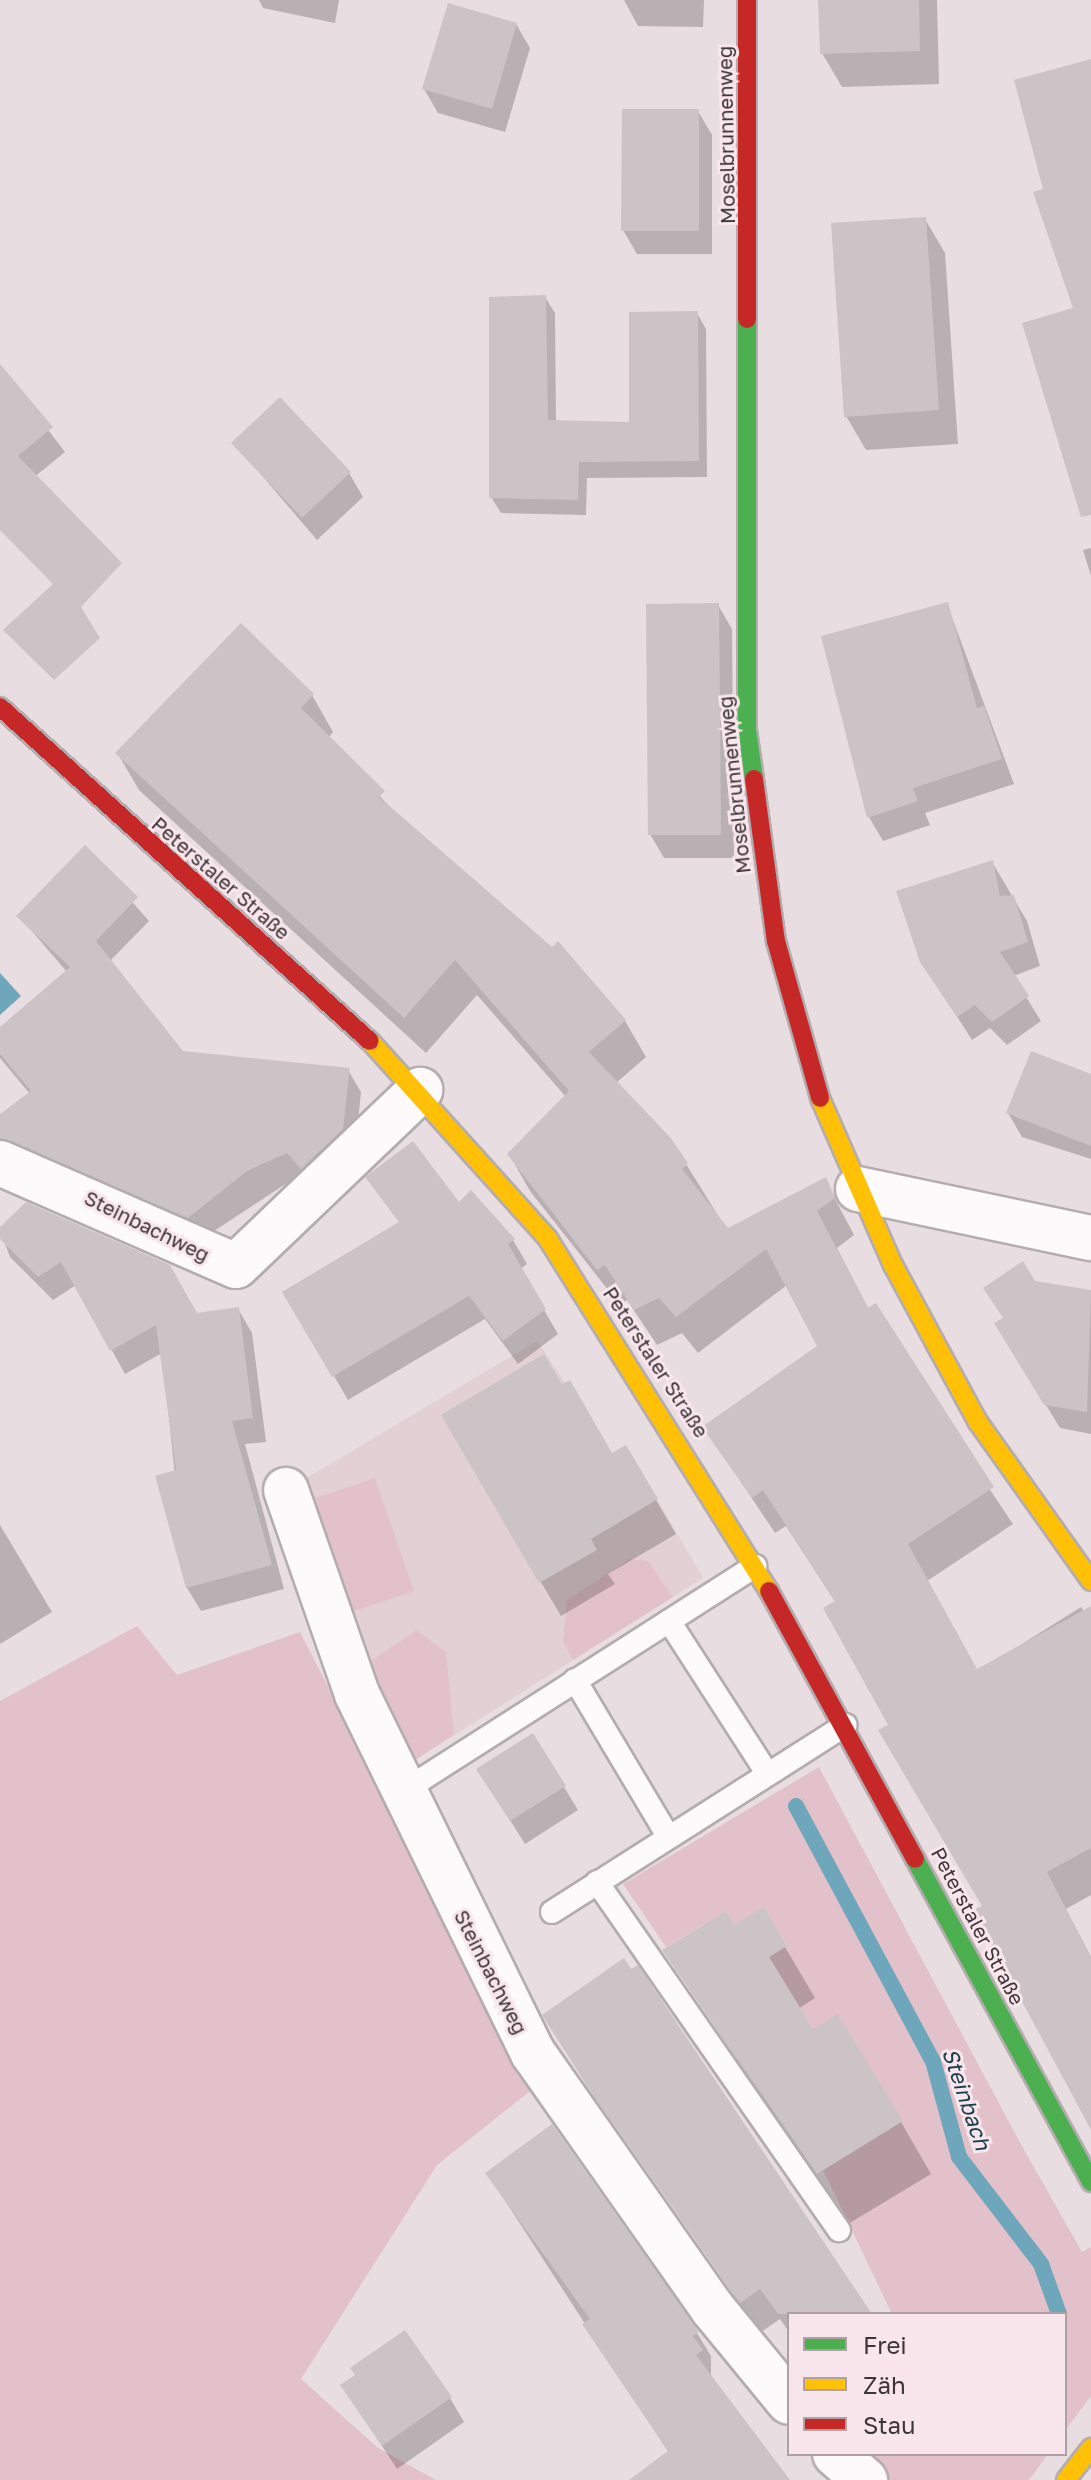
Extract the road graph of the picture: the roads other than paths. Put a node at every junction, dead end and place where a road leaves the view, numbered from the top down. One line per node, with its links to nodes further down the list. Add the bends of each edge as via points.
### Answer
1 (747, 0): 5 (main road, Moselbrunnenweg, via 746,658 755,821 792,1013)
2 (0, 707): 3 (main road, Peterstaler Straße)
3 (420, 1090): 4 (street, Steinbachweg, via 236,1266); 8 (main road, Peterstaler Straße, via 556,1251)
4 (0, 1163)
5 (858, 1189): 6 (street); 9 (main road, Moselbrunnenweg, via 978,1422)
6 (1091, 1238)
7 (286, 1490): 14 (street, Steinbachweg, via 342,1658)
8 (755, 1566): 10 (lane); 12 (main road, Peterstaler Straße)
9 (1091, 1581)
10 (669, 1621): 11 (lane); 13 (lane)
11 (575, 1680): 14 (lane); 15 (lane)
12 (845, 1725): 13 (lane); 18 (main road, Peterstaler Straße)
13 (767, 1773): 15 (lane)
14 (405, 1790): 20 (street, Steinbachweg, via 533,2053 713,2309)
15 (668, 1836): 16 (lane)
16 (597, 1882): 17 (lane); 19 (lane)
17 (552, 1912)
18 (1091, 2182)
19 (839, 2230)
20 (787, 2400)
21 (1091, 2448): 24 (main road)
22 (837, 2456): 23 (street)
23 (865, 2480)
24 (1066, 2480)

